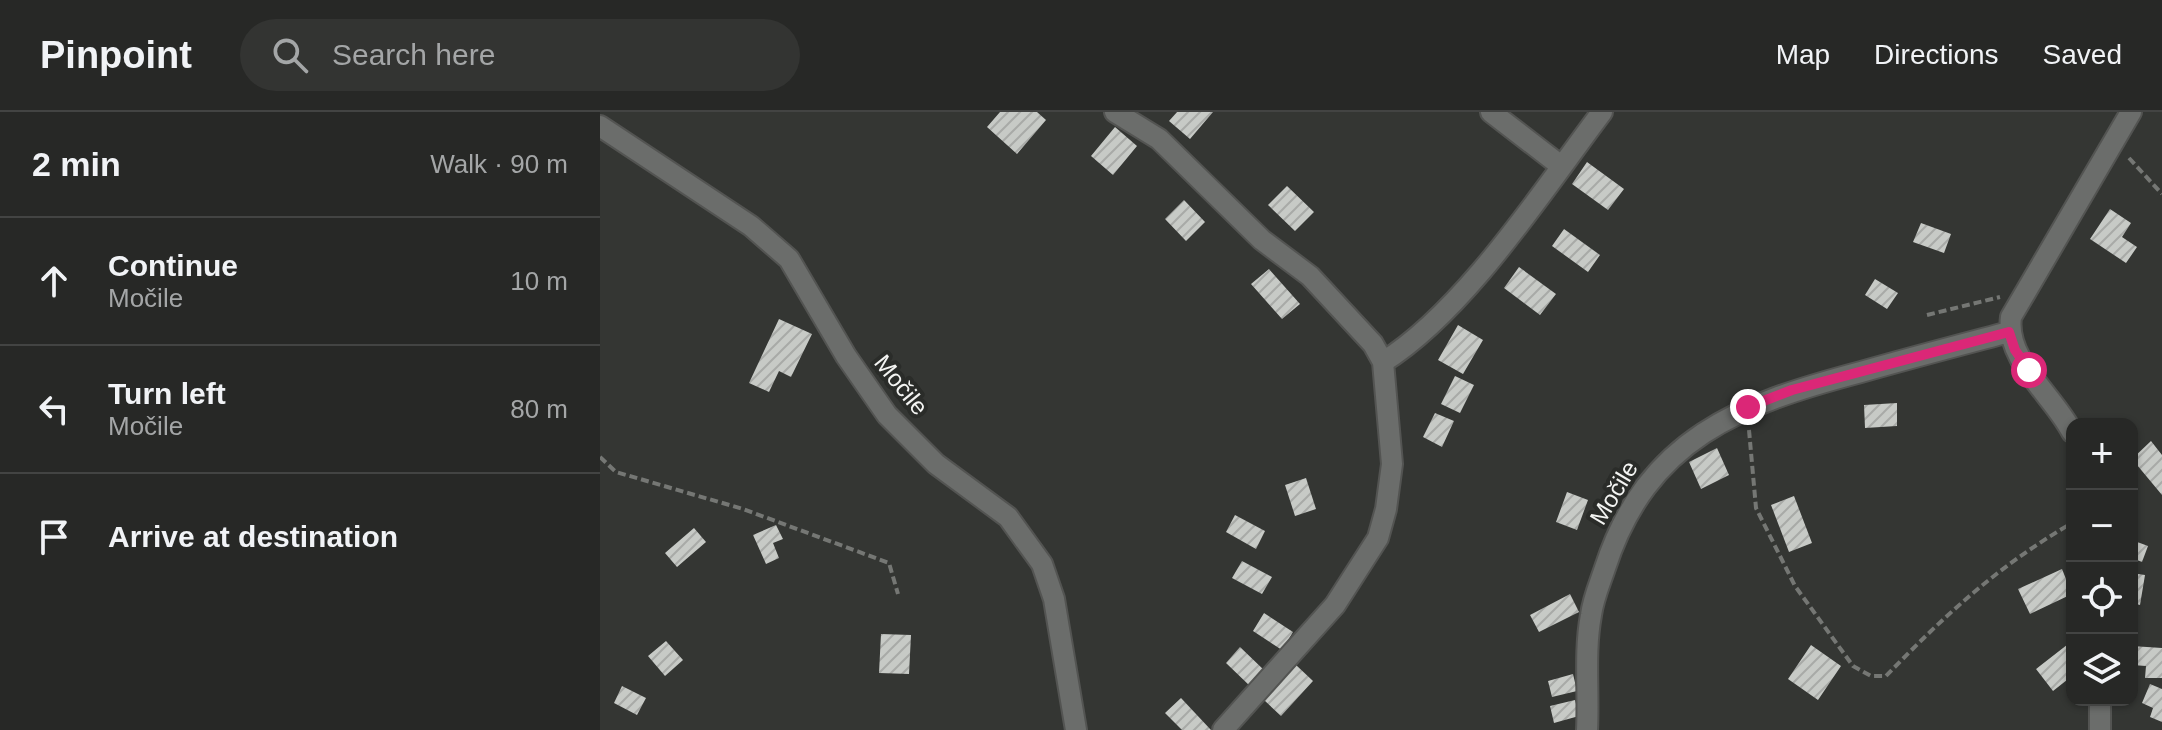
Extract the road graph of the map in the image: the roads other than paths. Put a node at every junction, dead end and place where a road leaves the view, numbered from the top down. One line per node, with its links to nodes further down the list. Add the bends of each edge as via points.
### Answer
1 (1115, 112): 8 (street, via 1159,139 1262,240 1310,276 1373,344)
2 (1491, 112): 6 (street)
3 (1602, 112): 6 (street)
4 (2131, 112): 7 (street, via 2022,293)
5 (600, 126): 11 (street, Močile, via 751,226 789,259 887,415 936,464 1008,517 1042,564 1054,599)
6 (1561, 166): 8 (street, via 1434,322)
7 (2009, 332): 9 (street, via 2015,350); 13 (street, Močile, via 1792,390 1700,433 1665,461 1638,494 1613,543 1591,610 1585,648)
8 (1383, 362): 12 (street, via 1392,464 1378,538 1335,605)
9 (2066, 420)
10 (2100, 706): 14 (street)
11 (1076, 730)
12 (1223, 730)
13 (1587, 730)
14 (2100, 730)

